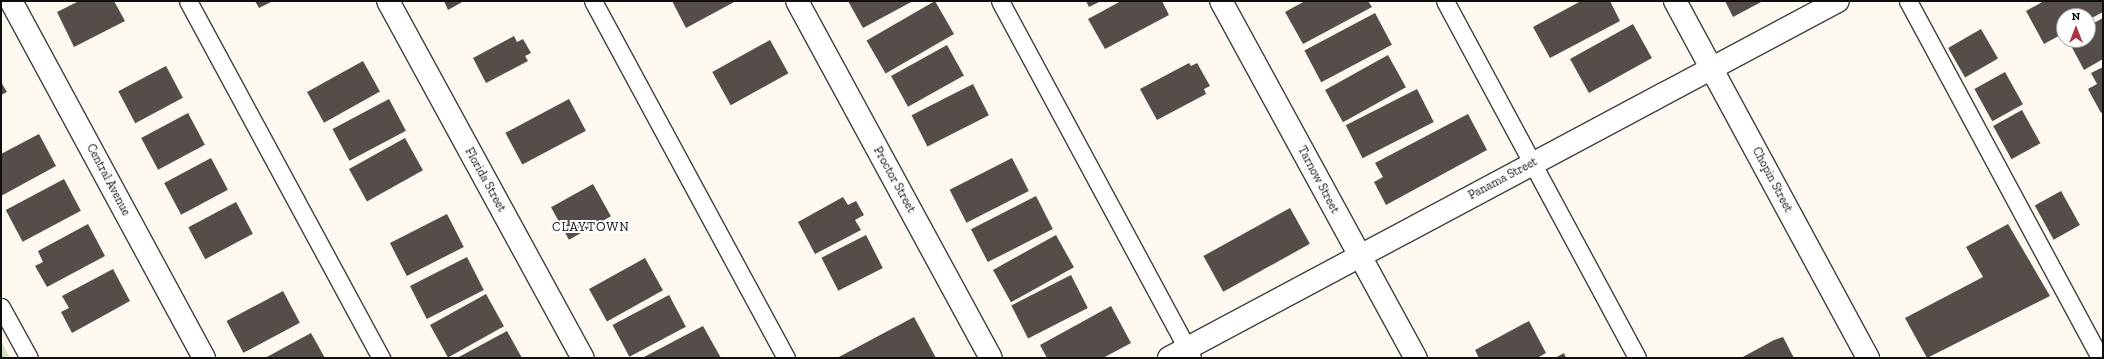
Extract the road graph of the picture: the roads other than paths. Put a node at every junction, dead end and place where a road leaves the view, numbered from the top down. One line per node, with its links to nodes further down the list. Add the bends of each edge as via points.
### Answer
1 (11, 1): 18 (street, Central Avenue)
2 (188, 1): 19 (lane)
3 (388, 1): 20 (street, Florida Street)
4 (593, 1): 21 (lane)
5 (797, 1): 22 (street, Proctor Street)
6 (1000, 1): 16 (lane)
7 (1221, 1): 14 (street, Tarnow Street)
8 (1445, 1): 13 (lane)
9 (1675, 1): 12 (street, Chopin Street)
10 (1838, 1): 12 (street, Panama Street)
11 (1908, 1): 26 (lane)
12 (1712, 68): 13 (street, Panama Street); 25 (street, Chopin Street)
13 (1533, 164): 14 (street, Panama Street); 24 (lane)
14 (1359, 256): 16 (street, Panama Street); 23 (street, Tarnow Street)
15 (1, 307): 17 (lane)
16 (1182, 355)
17 (29, 358)
18 (204, 358)
19 (381, 358)
20 (583, 358)
21 (786, 358)
22 (991, 358)
23 (1416, 358)
24 (1637, 358)
25 (1868, 358)
26 (2100, 358)

